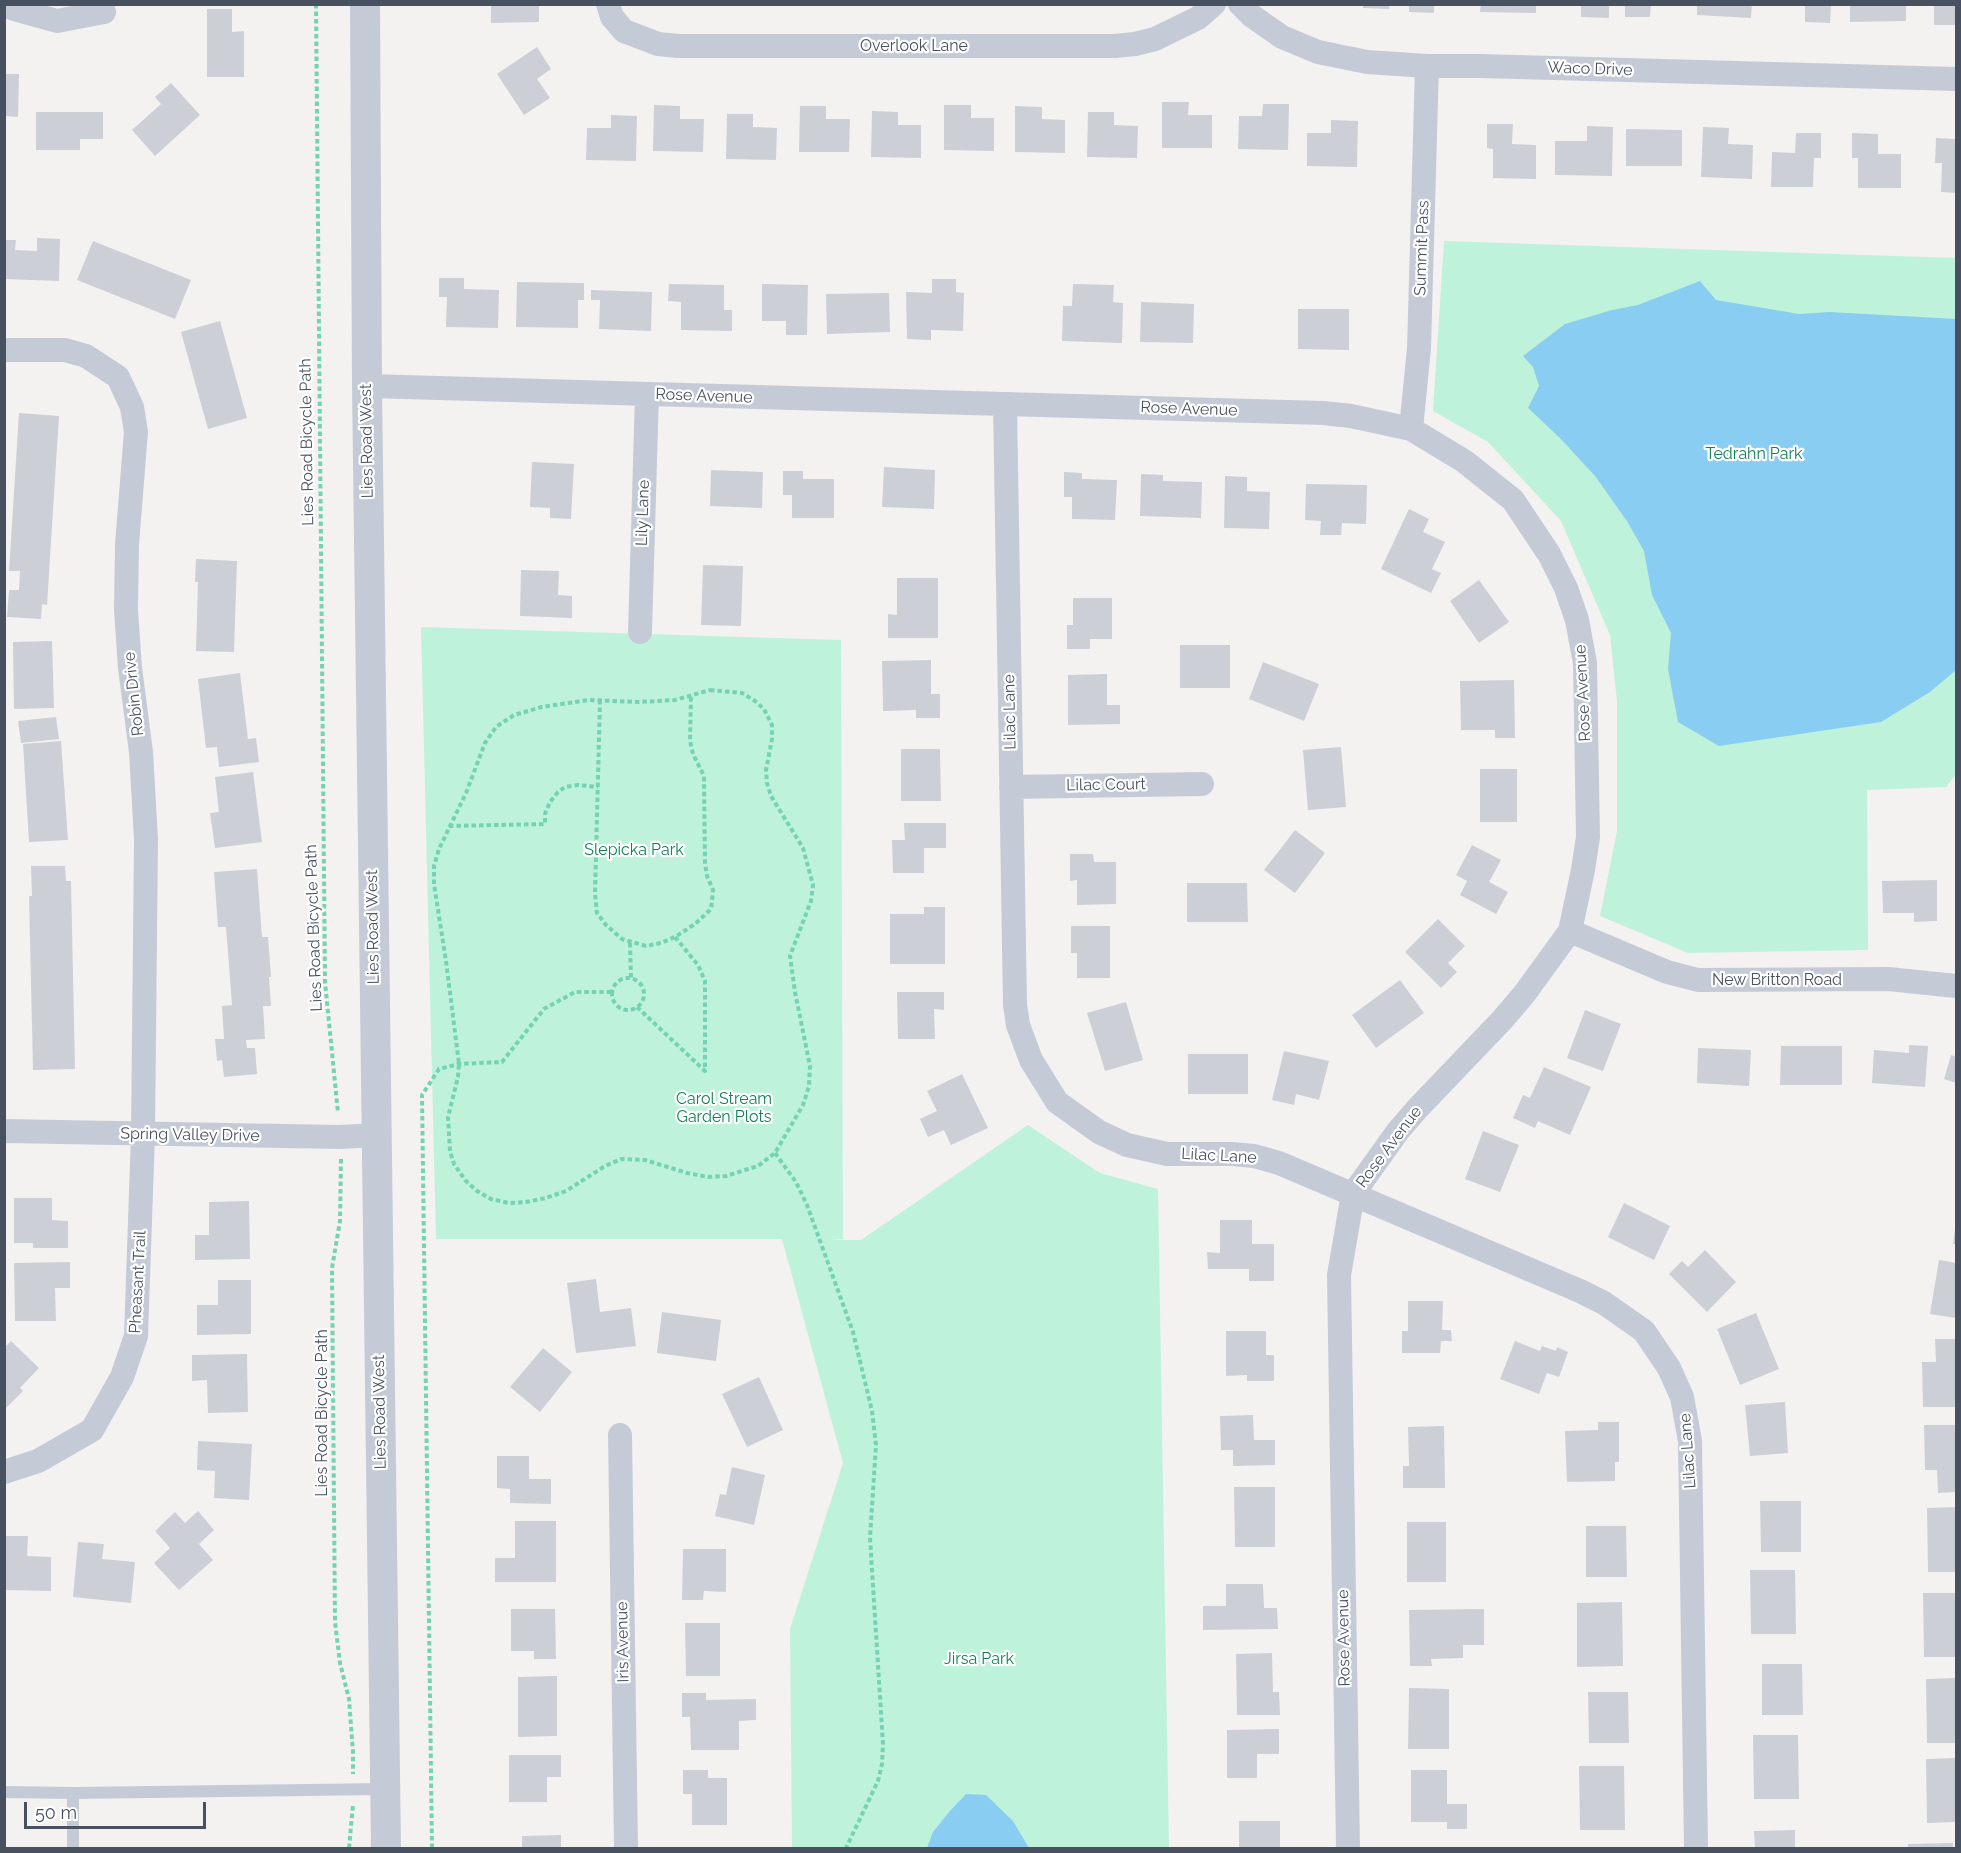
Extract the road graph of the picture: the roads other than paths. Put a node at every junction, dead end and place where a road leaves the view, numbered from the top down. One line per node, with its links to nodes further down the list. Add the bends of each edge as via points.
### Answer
1 (5, 4): 6 (street, via 57,21)
2 (365, 4): 10 (street, Lies Road West)
3 (1214, 4): 5 (street, Overlook Lane, via 1198,18 1155,39 1115,46 678,46 658,44 624,31)
4 (1239, 4): 7 (street, Waco Drive, via 1282,37 1318,52 1350,60)
5 (610, 11)
6 (104, 12)
7 (1427, 66): 8 (street, Waco Drive); 13 (street, Summit Pass, via 1419,348)
8 (1956, 79)
9 (4, 350): 20 (street, Robin Drive, via 65,350 86,356 118,377 132,407 136,432 126,610 146,830)
10 (367, 386): 11 (street, Rose Avenue); 21 (street, Lies Road West)
11 (647, 394): 12 (street, Rose Avenue); 14 (street, Lily Lane)
12 (1005, 404): 13 (street, Rose Avenue, via 1323,413); 16 (street, Lilac Lane)
13 (1411, 429): 17 (street, Rose Avenue, via 1464,461 1513,500 1549,554 1577,620 1585,663 1587,837)
14 (640, 632)
15 (1202, 784): 16 (street, Lilac Court)
16 (1011, 787): 22 (street, Lilac Lane, via 1015,1005 1023,1043 1057,1102 1099,1132 1127,1145 1167,1154 1254,1156)
17 (1570, 931): 18 (street, New Britton Road, via 1666,972 1698,980 1888,979); 22 (street, Rose Avenue, via 1503,1019 1398,1131)
18 (1956, 986)
19 (4, 1131): 20 (street, Spring Valley Drive)
20 (143, 1134): 21 (street, Spring Valley Drive); 24 (street, Pheasant Trail, via 139,1304 130,1360 92,1430 38,1461)
21 (376, 1135): 25 (street, Lies Road West)
22 (1353, 1194): 31 (street, Rose Avenue, via 1339,1284); 32 (street, Lilac Lane, via 1604,1303 1644,1331 1668,1368 1682,1397 1690,1441)
23 (620, 1435): 30 (street, Iris Avenue)
24 (4, 1472)
25 (385, 1789): 27 (lane); 29 (street, Lies Road West)
26 (4, 1792): 27 (lane)
27 (73, 1793): 28 (lane)
28 (73, 1848)
29 (386, 1848)
30 (626, 1848)
31 (1348, 1848)
32 (1696, 1848)

